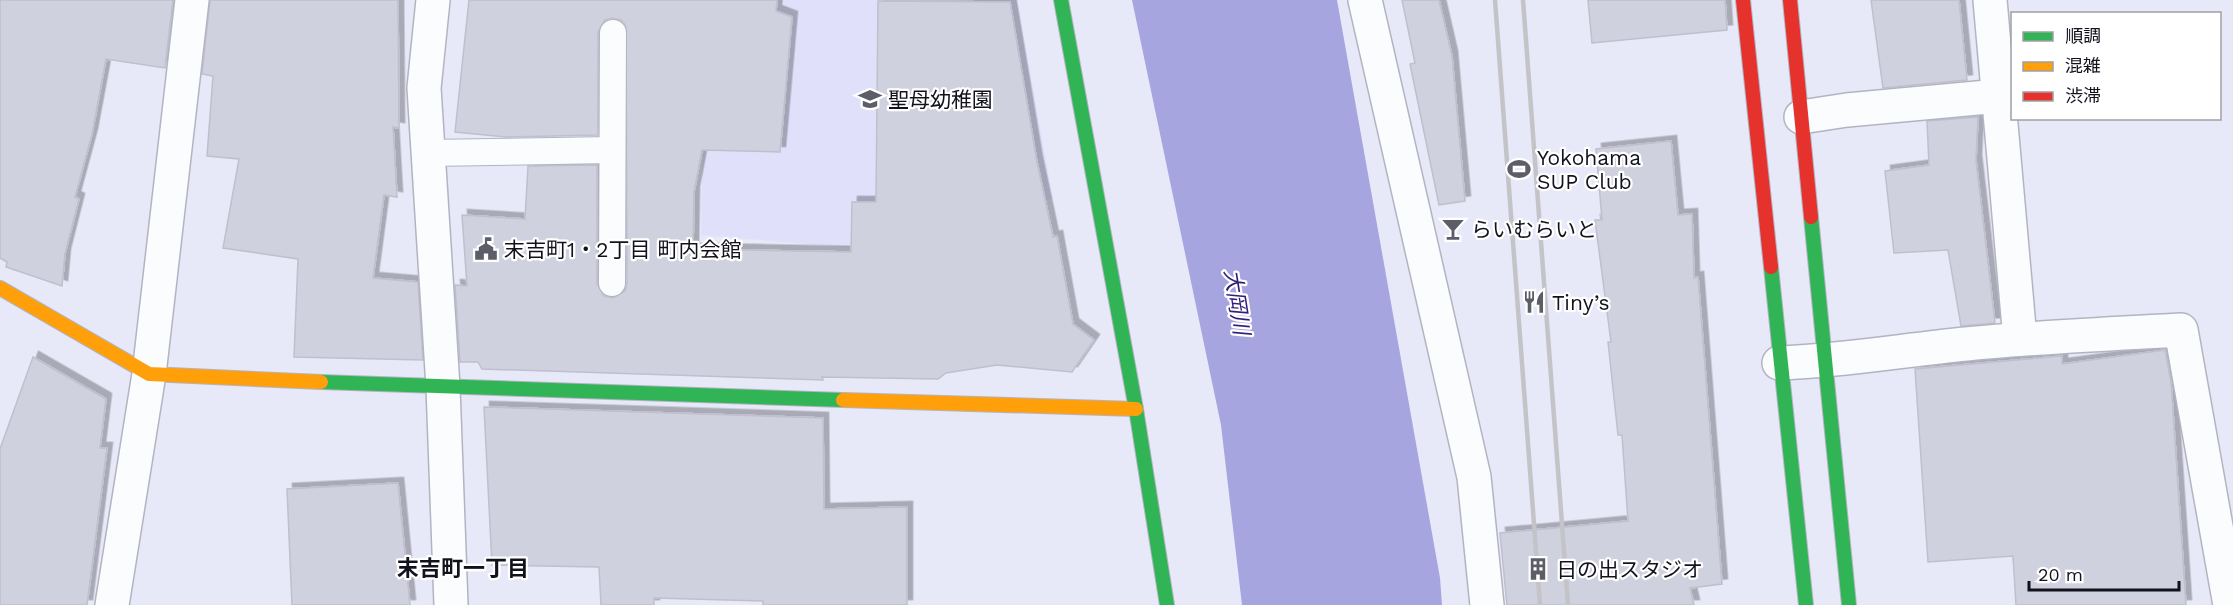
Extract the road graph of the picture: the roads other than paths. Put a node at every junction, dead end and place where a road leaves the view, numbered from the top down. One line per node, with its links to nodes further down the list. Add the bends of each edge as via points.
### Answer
1 (192, 0): 18 (street)
2 (433, 0): 12 (street, via 423,88)
3 (1061, 0): 20 (street)
4 (1365, 0): 24 (street, via 1474,477)
5 (1743, 0): 17 (street)
6 (1790, 0): 10 (street)
7 (1990, 0): 9 (street)
8 (613, 33): 11 (lane)
9 (1999, 96): 10 (street); 15 (street)
10 (1801, 117): 16 (street)
11 (612, 150): 12 (lane); 13 (lane)
12 (427, 153): 19 (street)
13 (612, 283)
14 (0, 288): 18 (street)
15 (2019, 339): 16 (street); 27 (street, via 2181,330)
16 (1826, 361): 17 (street); 26 (street)
17 (1779, 363): 25 (street)
18 (148, 374): 19 (street); 21 (street)
19 (443, 387): 20 (street); 22 (street)
20 (1136, 409): 23 (street)
21 (112, 605)
22 (451, 605)
23 (1167, 605)
24 (1487, 605)
25 (1806, 605)
26 (1849, 605)
27 (2230, 605)

